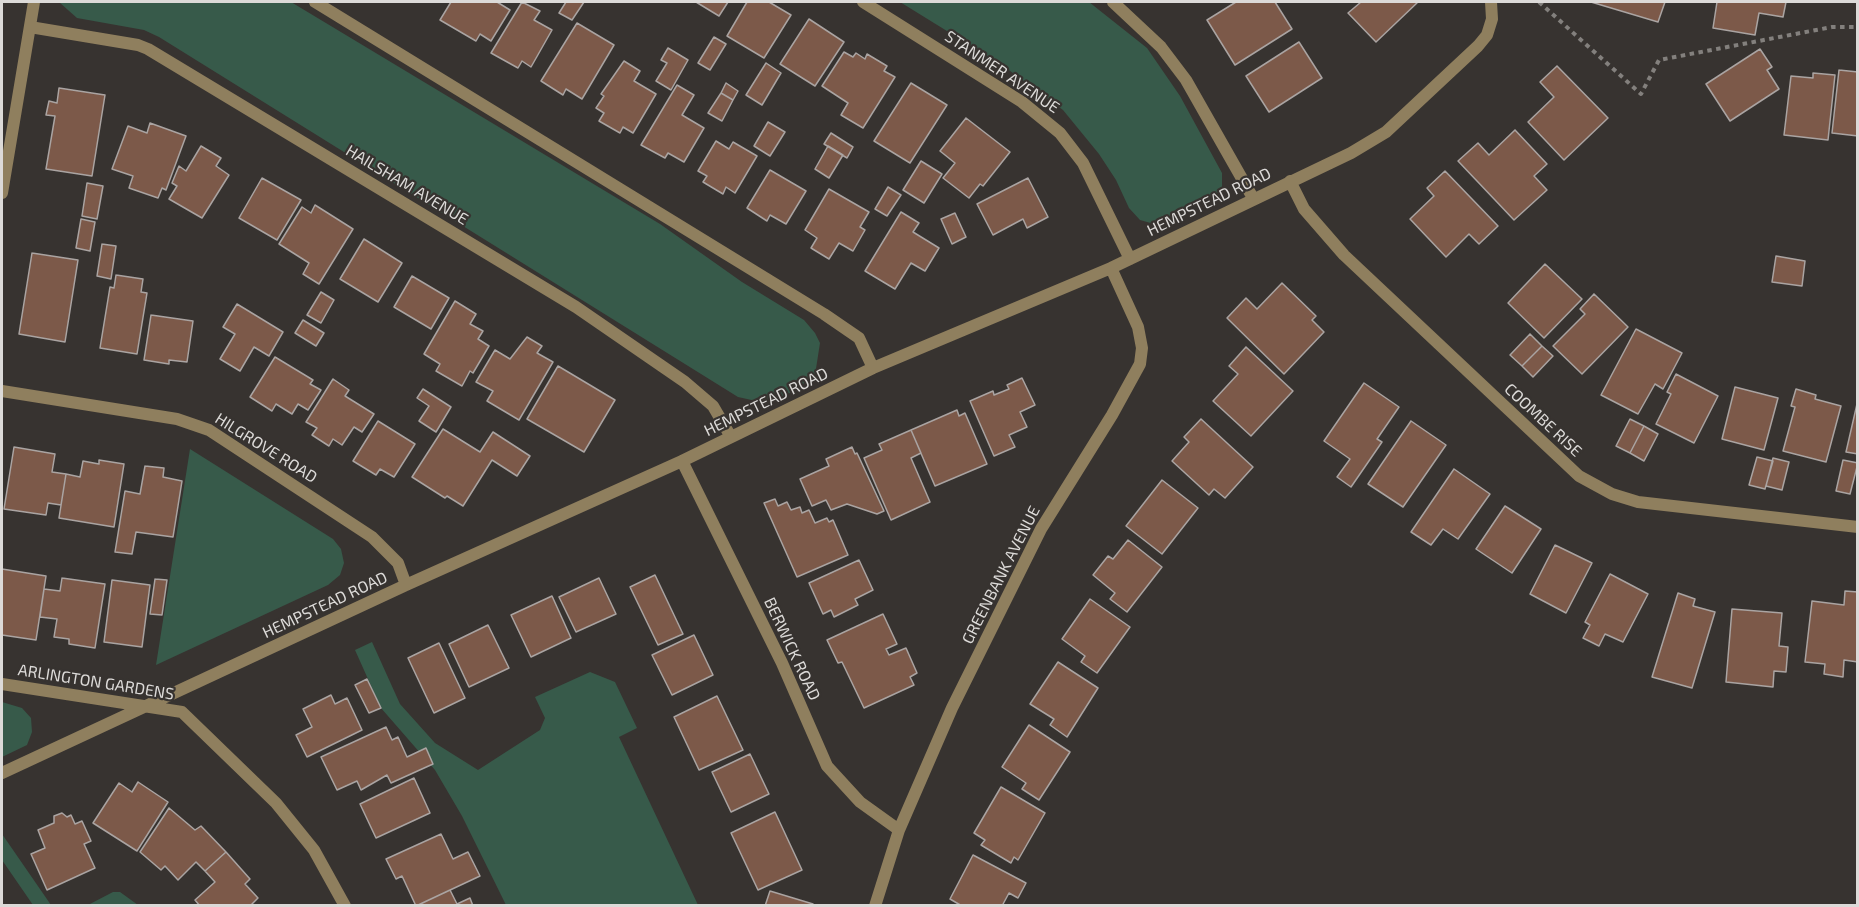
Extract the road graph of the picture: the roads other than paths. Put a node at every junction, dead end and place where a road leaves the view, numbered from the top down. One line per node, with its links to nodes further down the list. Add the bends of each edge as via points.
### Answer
1 (34, 2): 6 (street)
2 (315, 2): 12 (street, via 824,314 859,338)
3 (863, 2): 10 (street, STANMER AVENUE, via 1043,116 1083,163)
4 (1113, 2): 9 (street, via 1161,47 1186,80)
5 (1491, 2): 7 (street, HEMPSTEAD ROAD, via 1492,19 1478,46 1386,132)
6 (30, 27): 8 (street); 14 (street, HAILSHAM AVENUE, via 148,49 576,307 685,382 713,406)
7 (1290, 181): 9 (street, HEMPSTEAD ROAD); 16 (street, COOMBE RISE, via 1304,209 1344,255 1579,476 1612,494 1638,502)
8 (2, 193)
9 (1253, 198): 10 (street, HEMPSTEAD ROAD)
10 (1130, 260): 11 (street, HEMPSTEAD ROAD)
11 (1112, 268): 12 (street, HEMPSTEAD ROAD); 21 (street, GREENBANK AVENUE, via 1138,327 1140,364 1041,529 952,708)
12 (873, 368): 14 (street, HEMPSTEAD ROAD)
13 (2, 391): 17 (street, HILGROVE ROAD, via 177,419 208,430 372,537 398,563)
14 (731, 437): 15 (street, HEMPSTEAD ROAD)
15 (682, 461): 17 (street, HEMPSTEAD ROAD); 21 (street, BERWICK ROAD, via 782,663 827,766 860,802)
16 (1857, 527)
17 (406, 585): 19 (street, HEMPSTEAD ROAD)
18 (2, 684): 19 (street, ARLINGTON GARDENS)
19 (145, 708): 20 (street, HEMPSTEAD ROAD); 22 (street, ARLINGTON GARDENS, via 182,712 276,803 314,850)
20 (2, 773)
21 (899, 830): 23 (street, GREENBANK AVENUE)
22 (345, 906)
23 (875, 906)

